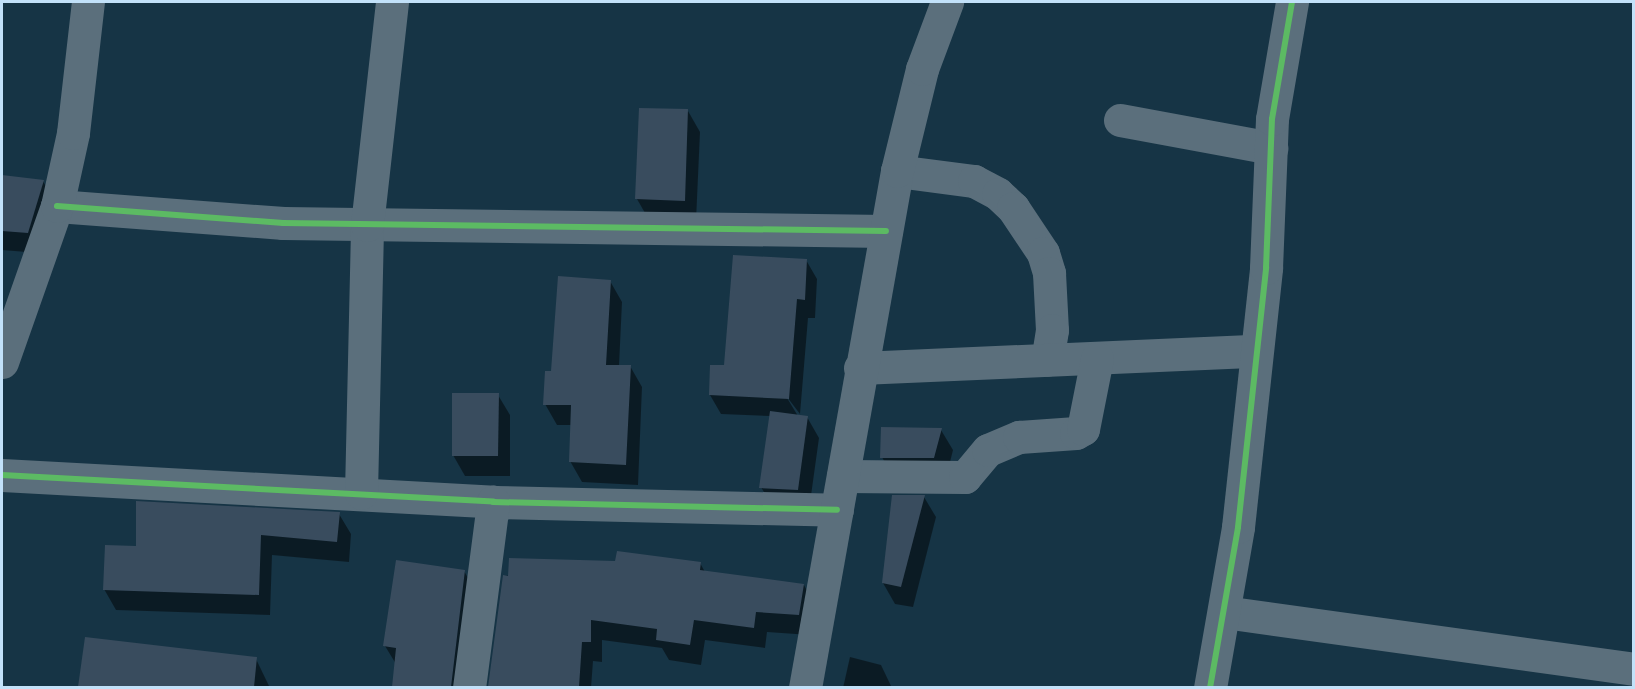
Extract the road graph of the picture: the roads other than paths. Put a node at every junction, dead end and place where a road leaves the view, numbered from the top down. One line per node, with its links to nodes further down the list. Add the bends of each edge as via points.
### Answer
1 (88, 2): 8 (street, via 78,102)
2 (392, 2): 9 (street)
3 (947, 2): 7 (street, via 922,69)
4 (1292, 2): 6 (street, via 1282,44)
5 (1120, 120): 6 (street)
6 (1271, 147): 11 (street, via 1266,268)
7 (897, 171): 10 (street); 13 (street, via 974,182 998,194 1013,208 1043,253 1049,273 1052,330)
8 (57, 206): 9 (street, via 283,223); 14 (street)
9 (367, 225): 10 (street); 18 (street)
10 (886, 231): 15 (street)
11 (1256, 351): 12 (street); 21 (street, via 1238,527)
12 (1097, 358): 13 (street); 17 (street, via 1083,429 1076,433 1019,437 988,450 964,477)
13 (1047, 360): 15 (street)
14 (2, 362)
15 (860, 368): 17 (street)
16 (2, 475): 18 (street)
17 (843, 476): 20 (street)
18 (361, 493): 19 (street)
19 (493, 502): 20 (street); 23 (street)
20 (837, 510): 24 (street)
21 (1224, 612): 22 (street); 25 (street)
22 (1634, 669)
23 (469, 687)
24 (805, 687)
25 (1210, 687)

